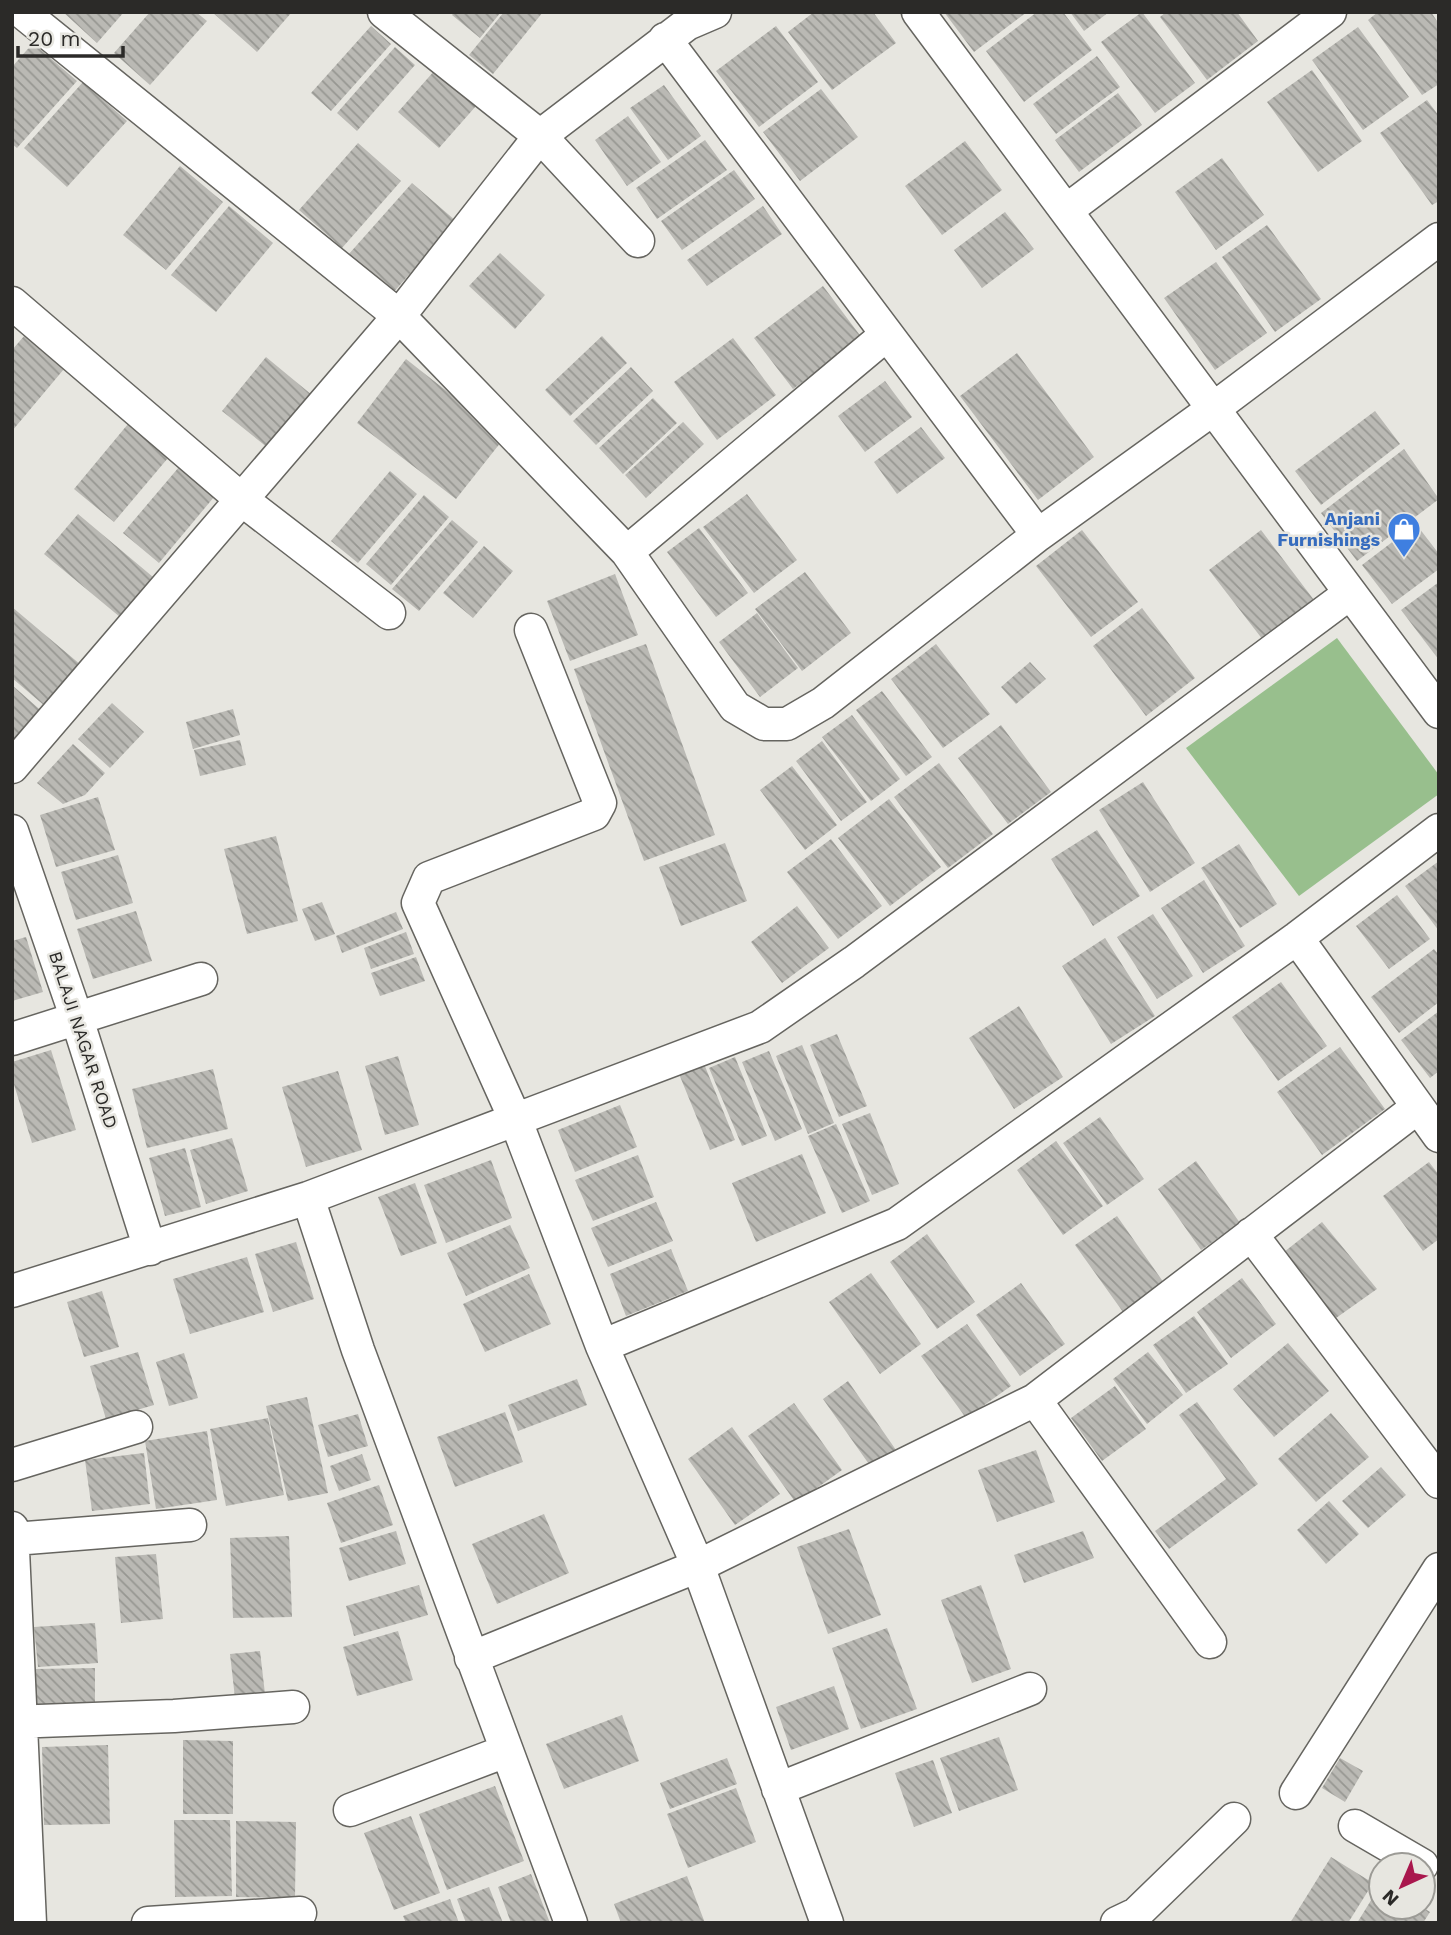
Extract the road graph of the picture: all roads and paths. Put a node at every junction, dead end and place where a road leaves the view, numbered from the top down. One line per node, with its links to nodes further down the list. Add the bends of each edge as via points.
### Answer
1 (22, 12): 11 (street)
2 (384, 12): 6 (street)
3 (918, 12): 7 (street)
4 (1330, 12): 7 (street)
5 (685, 22): 6 (street); 12 (street)
6 (540, 136): 9 (street); 11 (street)
7 (1067, 210): 13 (street)
8 (1439, 239): 13 (street)
9 (638, 241)
10 (12, 303): 14 (street)
11 (399, 316): 14 (street); 16 (street)
12 (886, 335): 15 (street); 16 (street)
13 (1213, 409): 15 (street); 17 (street)
14 (242, 499): 18 (street); 21 (street)
15 (1038, 535): 16 (street, via 823,703 787,724 764,724 735,707)
16 (627, 551)
17 (1349, 594): 20 (street); 29 (street, via 760,1027)
18 (389, 612)
19 (531, 630): 29 (street, via 600,803 594,814 429,878 418,903)
20 (1439, 712)
21 (12, 767)
22 (1439, 830): 24 (street)
23 (12, 831): 26 (street, BALAJI NAGAR ROAD)
24 (1297, 939): 28 (street); 35 (street, via 897,1224)
25 (201, 979): 26 (street)
26 (77, 1019): 27 (street); 33 (street, BALAJI NAGAR ROAD)
27 (12, 1039)
28 (1418, 1107): 30 (street); 32 (street)
29 (516, 1121): 31 (street); 35 (street)
30 (1439, 1136)
31 (308, 1198): 33 (street); 45 (street, via 358,1350)
32 (1251, 1234): 36 (street); 39 (street)
33 (150, 1249): 34 (street)
34 (12, 1291)
35 (602, 1346): 42 (street)
36 (1035, 1400): 42 (street); 44 (street)
37 (136, 1427): 38 (street)
38 (12, 1465)
39 (1439, 1482)
40 (190, 1525): 41 (street)
41 (13, 1534): 48 (street)
42 (698, 1566): 45 (street); 50 (street)
43 (1439, 1569): 51 (street)
44 (1210, 1642)
45 (471, 1658): 49 (street)
46 (1030, 1689): 50 (street)
47 (293, 1707): 48 (street)
48 (16, 1722): 58 (street)
49 (506, 1751): 52 (street); 60 (street)
50 (778, 1789): 61 (street)
51 (1296, 1793)
52 (350, 1810)
53 (1234, 1819): 57 (street)
54 (1355, 1826): 55 (street)
55 (1399, 1851)
56 (300, 1913): 59 (street)
57 (1131, 1920)
58 (30, 1923)
59 (148, 1923)
60 (571, 1923)
61 (827, 1923)

